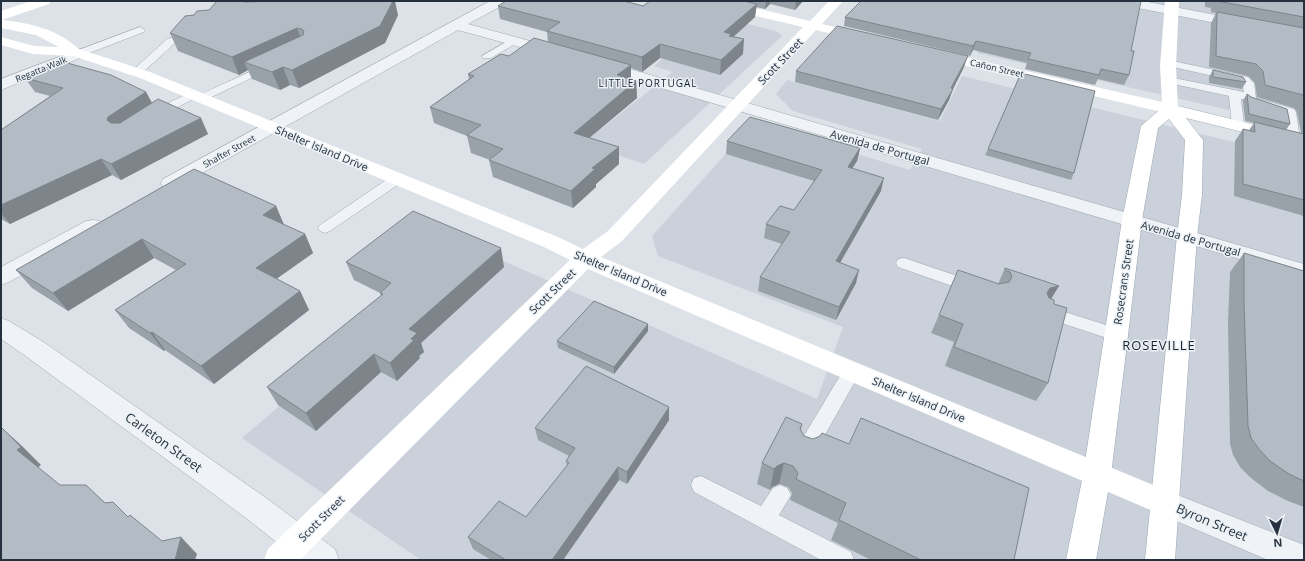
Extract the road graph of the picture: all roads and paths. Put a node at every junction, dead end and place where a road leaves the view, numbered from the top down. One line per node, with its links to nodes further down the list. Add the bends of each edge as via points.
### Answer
1 (44, 1): 7 (main road)
2 (500, 1): 9 (street, Shafter Street)
3 (709, 1): 10 (main road)
4 (836, 1): 10 (main road, Scott Street)
5 (1122, 1): 6 (street)
6 (1171, 6): 11 (street); 23 (main road)
7 (1, 16)
8 (1, 24): 17 (main road, Shelter Island Drive, via 22,27 54,37)
9 (456, 25): 16 (street); 34 (street, Shafter Street)
10 (814, 26): 13 (main road); 29 (main road, Scott Street)
11 (1258, 26)
12 (140, 30): 17 (lane)
13 (874, 40)
14 (1, 41): 17 (main road, Shelter Island Drive, via 33,50)
15 (172, 41): 24 (lane)
16 (513, 41): 19 (lane); 20 (street)
17 (77, 52): 24 (main road, Shelter Island Drive); 26 (street, Regatta Walk)
18 (928, 52): 31 (main road, Cañon Street)
19 (487, 56)
20 (567, 56)
21 (277, 62): 27 (lane)
22 (590, 63): 29 (street, Avenida de Portugal)
23 (1168, 63): 25 (main road); 30 (lane, via 1241,78 1248,84)
24 (137, 72): 27 (main road, Shelter Island Drive)
25 (1169, 80): 28 (lane); 31 (main road)
26 (1, 85)
27 (197, 96): 32 (lane, via 161,110); 34 (main road, Shelter Island Drive)
28 (1236, 102): 30 (lane); 33 (lane)
29 (738, 105): 39 (street, Avenida de Portugal); 42 (main road, Scott Street, via 615,236)
30 (1252, 105): 35 (lane, via 1253,101 1284,109)
31 (1170, 109): 33 (main road, Cañon Street); 39 (main road, Rosecrans Street, via 1150,126); 41 (main road, via 1194,140 1192,195)
32 (142, 122)
33 (1238, 126): 35 (main road, Cañon Street)
34 (273, 127): 36 (main road, Shelter Island Drive); 37 (street, Shafter Street)
35 (1299, 141)
36 (397, 179): 40 (lane); 42 (main road, Shelter Island Drive, via 551,242)
37 (158, 190)
38 (104, 220): 45 (street)
39 (1132, 220): 41 (street, Avenida de Portugal); 49 (main road, Rosecrans Street)
40 (325, 228)
41 (1187, 236): 44 (street, Avenida de Portugal); 55 (main road)
42 (585, 259): 50 (main road, Shelter Island Drive); 57 (main road, Scott Street)
43 (904, 263): 46 (lane)
44 (1304, 271)
45 (1, 277)
46 (986, 292)
47 (1046, 312): 49 (lane)
48 (1, 327): 57 (street, Carleton Street, via 49,359)
49 (1116, 335): 52 (main road, Rosecrans Street)
50 (852, 370): 51 (lane); 52 (main road, Shelter Island Drive)
51 (806, 450)
52 (1097, 475): 55 (main road, Shelter Island Drive); 60 (main road, Rosecrans Street)
53 (701, 485): 56 (lane)
54 (780, 495): 56 (lane)
55 (1164, 503): 61 (main road); 62 (street, Byron Street)
56 (765, 519): 59 (lane)
57 (289, 550): 58 (street, Carleton Street)
58 (324, 560)
59 (843, 560)
60 (1081, 560)
61 (1160, 560)
62 (1304, 560)

